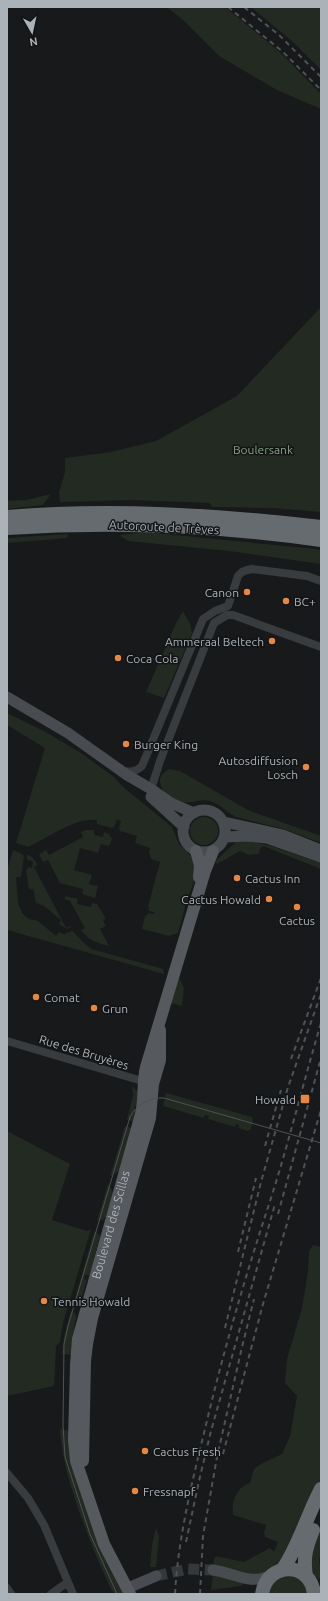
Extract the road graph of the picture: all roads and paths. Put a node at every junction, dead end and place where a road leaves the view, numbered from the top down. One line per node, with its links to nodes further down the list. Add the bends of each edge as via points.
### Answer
1 (131, 512): 2 (highway, Autoroute de Trèves); 3 (highway, via 181,509); 4 (highway, Autoroute de Trèves, via 210,516)
2 (7, 517)
3 (321, 518)
4 (321, 527)
5 (7, 528): 6 (highway, Autoroute de Trèves, via 153,525)
6 (318, 540)
7 (321, 581): 8 (street, via 307,576 247,570 238,576 228,606)
8 (203, 619): 9 (street); 11 (street)
9 (214, 623): 10 (street, via 227,615 233,615); 12 (street)
10 (321, 647)
11 (176, 686): 12 (street); 16 (street)
12 (188, 691): 17 (street)
13 (7, 697): 15 (main road)
14 (7, 705): 15 (main road)
15 (39, 716): 20 (main road, via 68,733)
16 (152, 743): 17 (street); 18 (street)
17 (166, 749): 19 (street)
18 (147, 756): 19 (street); 20 (street, via 138,770)
19 (160, 762): 21 (street)
20 (123, 773): 21 (main road); 24 (main road)
21 (151, 789): 22 (main road, via 171,803)
22 (194, 813): 23 (main road, via 208,810); 24 (main road)
23 (224, 822): 25 (main road); 28 (main road, via 283,835)
24 (184, 827): 26 (main road, via 186,841)
25 (225, 837): 27 (main road); 29 (main road, via 267,838)
26 (196, 850): 27 (main road); 30 (main road, Boulevard des Scillas, via 200,870)
27 (213, 850): 30 (main road, Boulevard des Scillas)
28 (321, 850)
29 (321, 857)
30 (193, 910): 32 (main road, Boulevard des Scillas, via 160,1021 160,1060)
31 (7, 1041): 32 (street, Rue des Bruyères)
32 (148, 1083): 42 (main road, Boulevard des Scillas, via 150,1118 92,1318 85,1361 82,1478 104,1544)
33 (7, 1473): 39 (street, via 28,1498 44,1525)
34 (321, 1489): 37 (highway, via 295,1551)
35 (321, 1511): 40 (highway, via 307,1543 304,1561)
36 (213, 1570): 37 (main road, via 256,1581)
37 (277, 1572): 40 (highway, via 291,1569 299,1572); 46 (highway, via 266,1581)
38 (156, 1576): 42 (main road)
39 (68, 1582): 44 (street); 45 (street)
40 (313, 1586)
41 (7, 1588): 43 (street)
42 (129, 1591)
43 (11, 1594)
44 (51, 1594)
45 (73, 1594)
46 (262, 1594)

